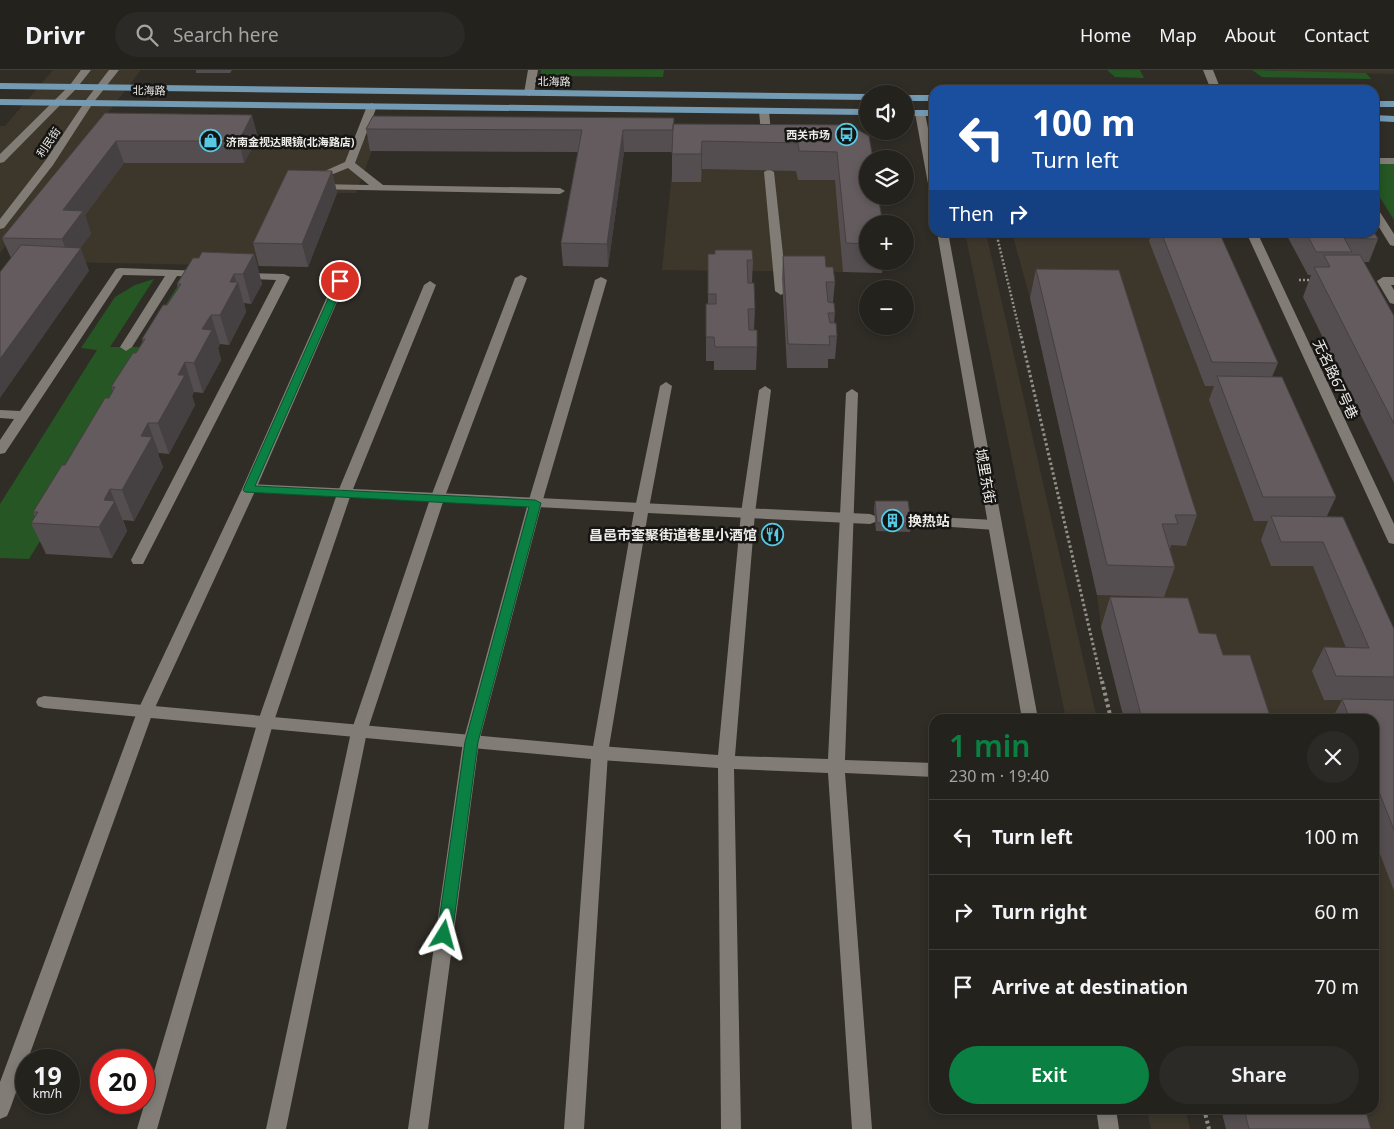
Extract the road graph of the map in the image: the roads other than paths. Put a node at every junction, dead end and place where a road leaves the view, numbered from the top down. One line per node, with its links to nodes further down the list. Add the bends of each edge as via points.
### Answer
1 (86, 70): 7 (street, 利民街)
2 (114, 70): 8 (street, 利民街)
3 (533, 70): 9 (street)
4 (1208, 70): 5 (street)
5 (1214, 85)
6 (0, 86): 7 (main road, 北海路)
7 (73, 87): 8 (main road, 北海路); 15 (street, 利民街)
8 (101, 87): 9 (main road, 北海路); 14 (street, 利民街)
9 (529, 93): 10 (main road, 北海路)
10 (859, 98)
11 (914, 98): 12 (main road)
12 (929, 98)
13 (0, 102): 15 (main road, 北海路)
14 (89, 102): 15 (main road, 北海路); 18 (main road, 北海路); 36 (street, 利民街, via 49,163)
15 (57, 103): 27 (street, 利民街)
16 (1379, 104): 17 (main road)
17 (1394, 104)
18 (372, 106): 19 (main road, 北海路); 31 (street)
19 (764, 111): 20 (main road, 北海路); 26 (street)
20 (859, 112)
21 (914, 113): 22 (main road)
22 (920, 113): 23 (main road); 30 (street)
23 (929, 113)
24 (1379, 118): 25 (main road)
25 (1394, 119)
26 (767, 148)
27 (0, 160)
28 (1379, 161): 29 (street)
29 (1394, 161)
30 (929, 162)
31 (349, 164): 33 (street); 33 (street, via 300,186)
32 (769, 172): 46 (street)
33 (380, 188): 34 (street)
34 (560, 191)
35 (1379, 219): 39 (street)
36 (0, 226)
37 (943, 237): 64 (street, 城里东街)
38 (1253, 237): 65 (street, 无名路67号巷)
39 (1394, 243)
40 (173, 273): 48 (street); 53 (street, via 120,272); 66 (street, via 284,277)
41 (521, 278): 57 (street)
42 (601, 280): 58 (street)
43 (340, 281): 55 (street)
44 (1394, 281): 47 (street, via 1383,281)
45 (430, 286): 56 (street)
46 (781, 291)
47 (1394, 300)
48 (126, 347)
49 (666, 386): 59 (street)
50 (765, 390): 60 (street)
51 (852, 393): 61 (street)
52 (0, 414): 53 (street)
53 (24, 415): 54 (street)
54 (0, 450)
55 (249, 490): 56 (street); 68 (street)
56 (344, 494): 57 (street); 70 (street)
57 (437, 499): 58 (street); 71 (street)
58 (535, 503): 59 (street); 72 (street)
59 (642, 508): 60 (street); 73 (street)
60 (748, 513): 61 (street); 74 (street)
61 (847, 518): 62 (street); 75 (street)
62 (870, 519)
63 (913, 521): 64 (street)
64 (995, 525): 69 (street, 城里东街)
65 (1394, 539)
66 (138, 560)
67 (44, 702): 68 (street)
68 (145, 712): 70 (street); 77 (street)
69 (1029, 714)
70 (265, 724): 71 (street); 79 (street)
71 (359, 732): 72 (street); 80 (street)
72 (471, 742): 73 (street); 81 (street)
73 (600, 753): 74 (street); 82 (street)
74 (726, 762): 75 (street); 83 (street)
75 (836, 766): 76 (street); 84 (street)
76 (929, 770)
77 (0, 1109)
78 (1107, 1114): 85 (street)
79 (147, 1129)
80 (276, 1129)
81 (418, 1129)
82 (574, 1129)
83 (731, 1129)
84 (862, 1129)
85 (1110, 1129)

